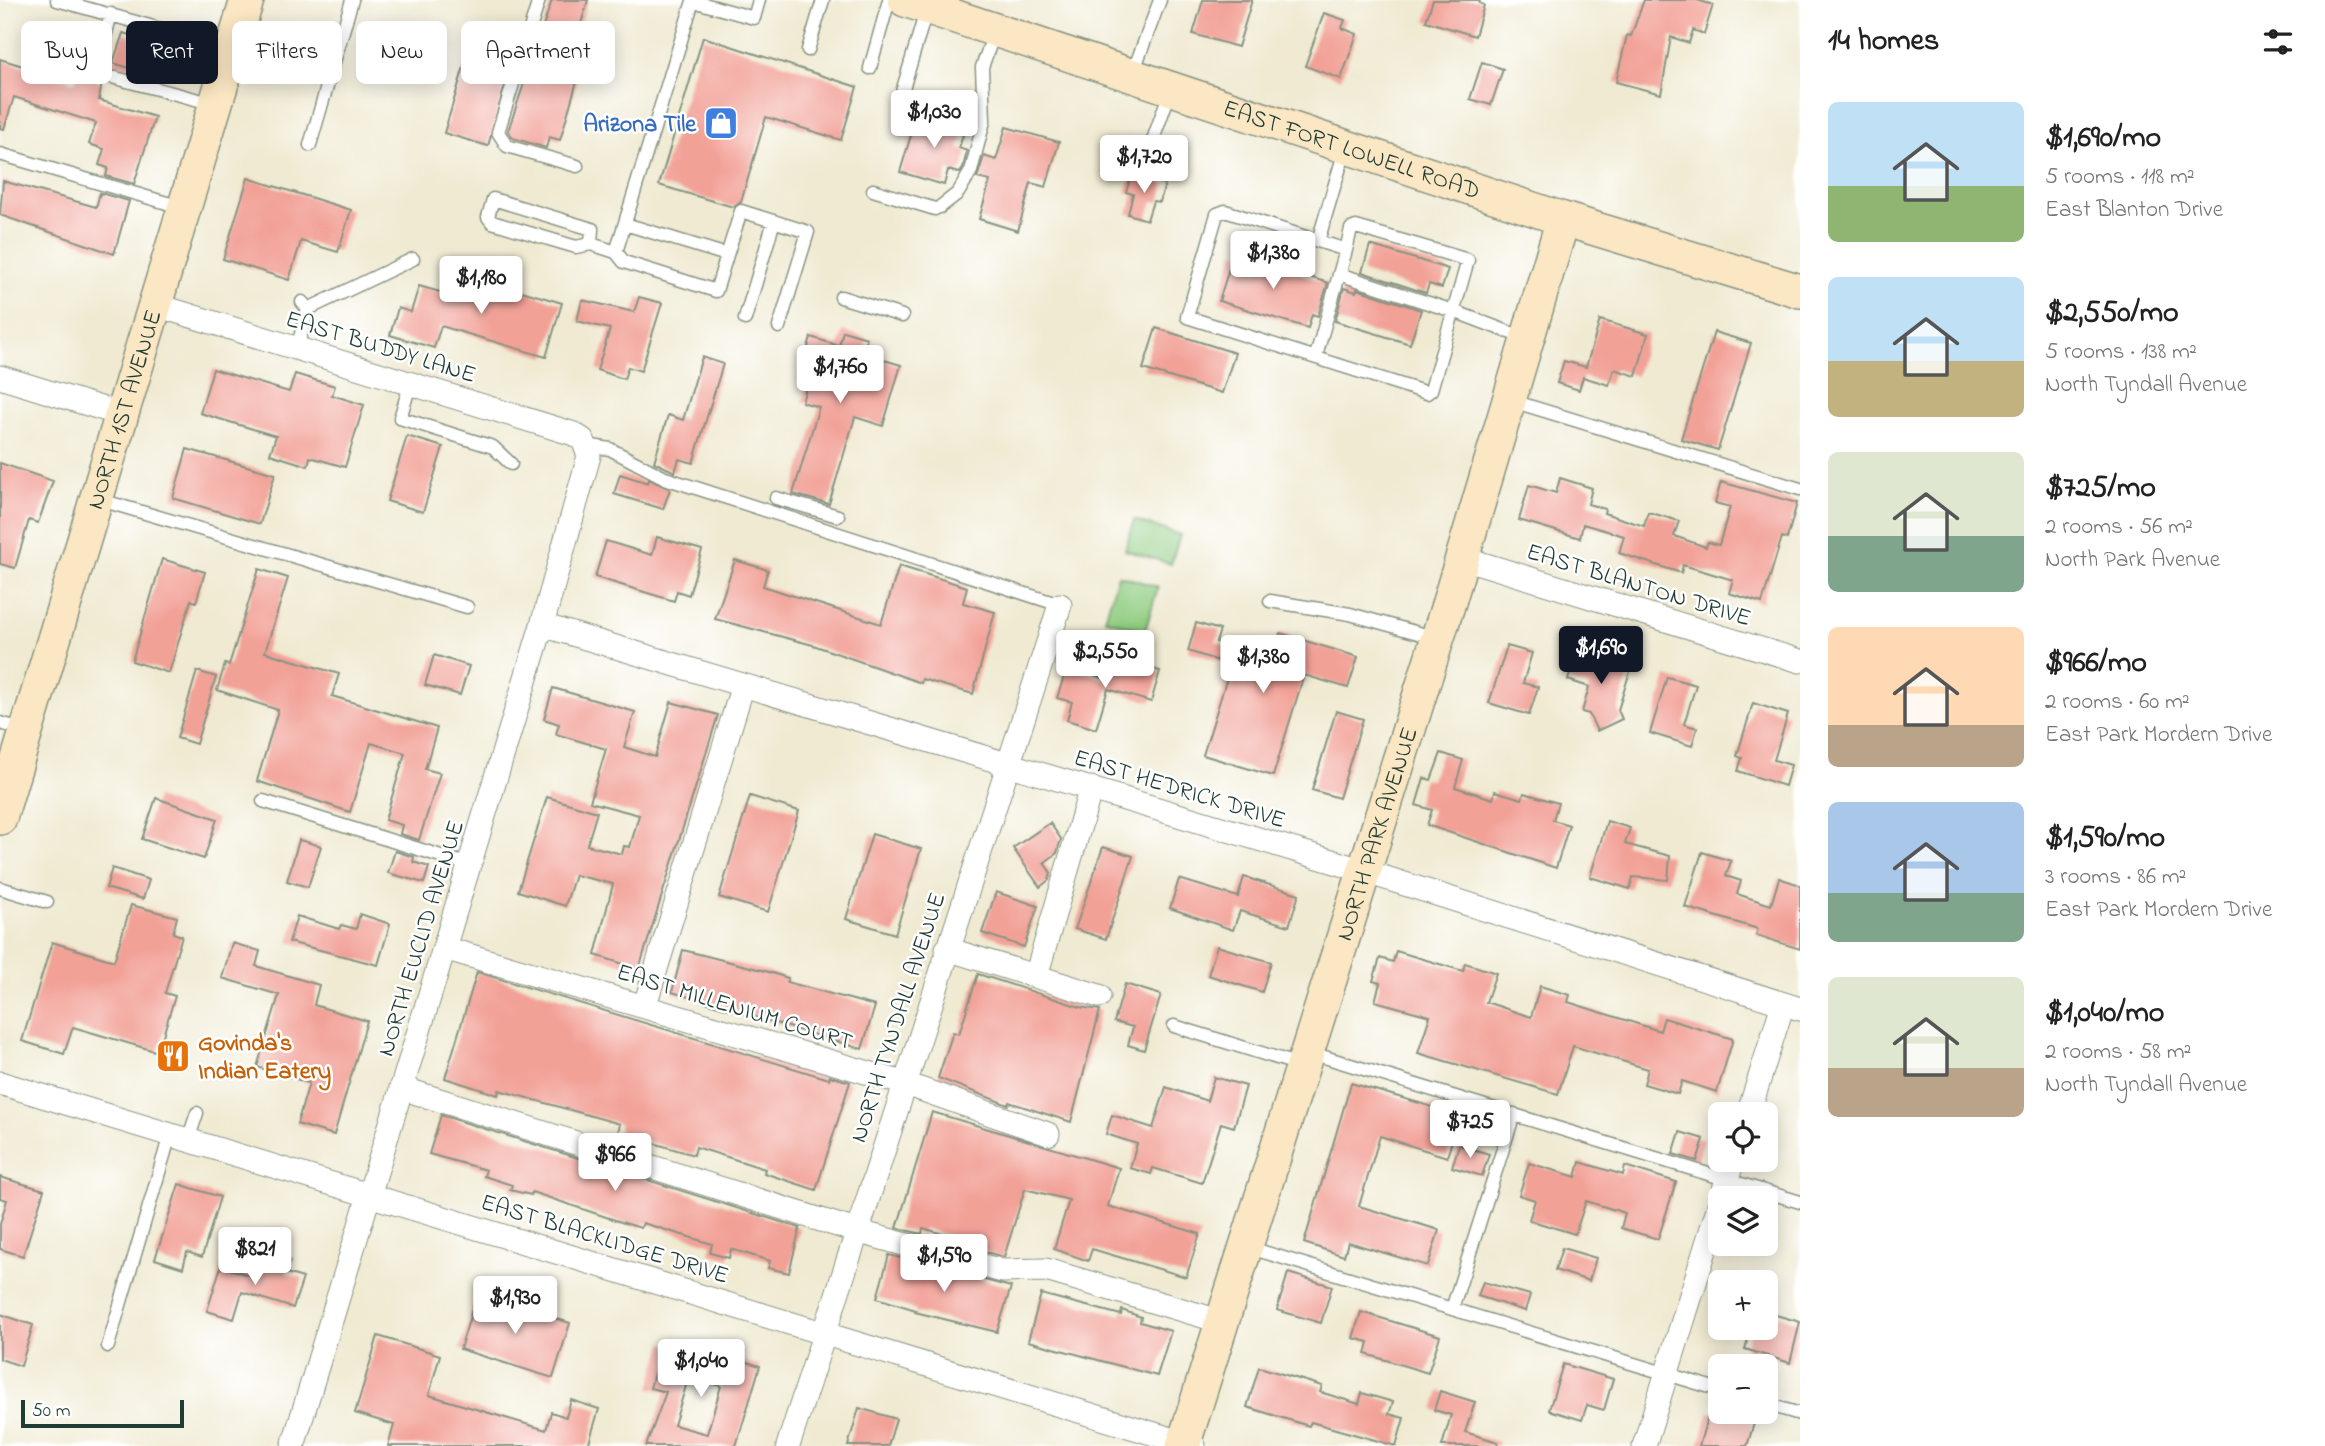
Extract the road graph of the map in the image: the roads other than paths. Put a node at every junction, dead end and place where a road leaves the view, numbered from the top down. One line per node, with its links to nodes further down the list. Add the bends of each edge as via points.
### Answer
1 (57, 0): 10 (lane)
2 (247, 0): 11 (main road, NORTH 1ST AVENUE)
3 (352, 0): 20 (lane)
4 (539, 0): 24 (lane, via 498,132 507,146)
5 (759, 0): 8 (lane, via 754,18)
6 (824, 0): 14 (lane)
7 (1160, 0): 16 (lane)
8 (693, 1): 29 (lane)
9 (911, 2): 12 (main road, EAST FORT LOWELL ROAD); 15 (lane); 18 (lane)
10 (111, 14): 13 (lane); 19 (lane, via 100,56 108,76)
11 (241, 21)
12 (995, 30): 16 (main road, EAST FORT LOWELL ROAD); 25 (lane, via 982,67 984,121 971,171 958,193 938,208)
13 (232, 49): 19 (main road, NORTH 1ST AVENUE)
14 (808, 50)
15 (870, 68)
16 (1132, 76): 17 (main road, EAST FORT LOWELL ROAD)
17 (1171, 89): 21 (main road, EAST FORT LOWELL ROAD); 22 (lane)
18 (902, 92)
19 (215, 104): 26 (main road, NORTH 1ST AVENUE)
20 (310, 145)
21 (1346, 147): 27 (main road, EAST FORT LOWELL ROAD); 30 (lane)
22 (1149, 151)
23 (0, 154): 26 (lane)
24 (577, 166)
25 (873, 190)
26 (184, 208): 39 (main road, NORTH 1ST AVENUE)
27 (1563, 219): 37 (main road, EAST FORT LOWELL ROAD); 44 (main road, NORTH PARK AVENUE)
28 (774, 221): 34 (lane, via 741,211); 42 (lane); 43 (lane, via 808,232)
29 (625, 224): 33 (lane); 34 (lane)
30 (1318, 242): 32 (lane); 46 (lane, via 1220,212 1187,317)
31 (591, 244): 31 (lane, via 593,229 494,200 488,217 492,222 576,247); 33 (lane)
32 (1346, 250): 36 (lane); 40 (lane, via 1351,229 1356,227 1468,260)
33 (616, 252): 34 (lane, via 624,262 716,291)
34 (727, 255)
35 (413, 259): 45 (lane, via 305,306)
36 (1339, 274): 40 (lane); 46 (lane)
37 (1800, 291)
38 (841, 297): 41 (lane)
39 (156, 304): 45 (street, EAST BUDDY LANE); 50 (main road, NORTH 1ST AVENUE)
40 (1456, 312): 44 (lane); 46 (lane, via 1427,393)
41 (902, 316)
42 (745, 319)
43 (779, 327)
44 (1528, 340): 49 (main road, NORTH PARK AVENUE)
45 (297, 348): 48 (street, EAST BUDDY LANE)
46 (1316, 356)
47 (0, 377): 50 (street)
48 (411, 382): 51 (street, EAST BUDDY LANE, via 574,434); 52 (lane, via 400,418 493,447)
49 (1510, 400): 53 (lane); 57 (main road, NORTH PARK AVENUE)
50 (123, 415): 55 (main road, NORTH 1ST AVENUE)
51 (586, 445): 59 (lane, via 610,449 665,478); 61 (street, NORTH EUCLID AVENUE, via 586,470)
52 (511, 464)
53 (1800, 489)
54 (776, 498): 56 (lane)
55 (96, 499): 60 (lane); 65 (main road, NORTH 1ST AVENUE)
56 (838, 516)
57 (1463, 558): 62 (main road, NORTH PARK AVENUE); 63 (street, EAST BLANTON DRIVE)
58 (1270, 601): 62 (lane, via 1350,614)
59 (1060, 606): 66 (street, NORTH TYNDALL AVENUE)
60 (467, 607)
61 (542, 625): 64 (street, EAST HEDRICK DRIVE); 70 (street, NORTH EUCLID AVENUE)
62 (1438, 639): 71 (main road, NORTH PARK AVENUE)
63 (1800, 661)
64 (743, 685): 66 (street, EAST HEDRICK DRIVE); 78 (street)
65 (13, 726): 69 (main road, NORTH 1ST AVENUE)
66 (1007, 763): 67 (street, EAST HEDRICK DRIVE); 75 (street, NORTH TYNDALL AVENUE)
67 (1091, 788): 71 (street, EAST HEDRICK DRIVE); 76 (street)
68 (263, 801): 70 (lane)
69 (0, 818)
70 (470, 865): 74 (street, NORTH EUCLID AVENUE)
71 (1363, 871): 79 (street, EAST HEDRICK DRIVE); 81 (main road, NORTH PARK AVENUE)
72 (0, 888): 73 (lane)
73 (47, 902)
74 (444, 948): 78 (street, EAST MILLENIUM COURT); 84 (street, NORTH EUCLID AVENUE)
75 (947, 949): 76 (street); 83 (street, NORTH TYNDALL AVENUE)
76 (1036, 976): 77 (street)
77 (1099, 996)
78 (645, 1005): 83 (street, EAST MILLENIUM COURT)
79 (1791, 1006): 85 (street)
80 (1174, 1026): 81 (lane)
81 (1305, 1059): 87 (lane); 94 (main road, NORTH PARK AVENUE)
82 (0, 1083): 89 (street, EAST BLACKLIDGE DRIVE)
83 (903, 1083): 88 (street, EAST MILLENIUM COURT); 93 (street, NORTH TYNDALL AVENUE)
84 (401, 1088): 91 (street, NORTH EUCLID AVENUE); 93 (street)
85 (1753, 1102)
86 (197, 1114): 89 (lane)
87 (1514, 1114): 90 (lane); 95 (lane)
88 (1048, 1134)
89 (179, 1137): 91 (street, EAST BLACKLIDGE DRIVE); 98 (lane)
90 (1726, 1185): 92 (lane); 99 (street)
91 (368, 1195): 97 (street, EAST BLACKLIDGE DRIVE); 104 (street, NORTH EUCLID AVENUE)
92 (1800, 1202)
93 (856, 1231): 96 (street, via 1002,1271 1046,1270); 97 (street, NORTH TYNDALL AVENUE)
94 (1247, 1247): 95 (lane); 96 (main road, NORTH PARK AVENUE)
95 (1452, 1309): 99 (lane)
96 (1223, 1322): 103 (main road, NORTH PARK AVENUE)
97 (823, 1331): 103 (street, EAST BLACKLIDGE DRIVE); 105 (street, NORTH TYNDALL AVENUE)
98 (108, 1346)
99 (1667, 1374): 100 (lane); 106 (street)
100 (1708, 1386)
101 (1778, 1408): 102 (lane)
102 (1800, 1414)
103 (1187, 1445)
104 (293, 1446)
105 (788, 1446)
106 (1644, 1446)

